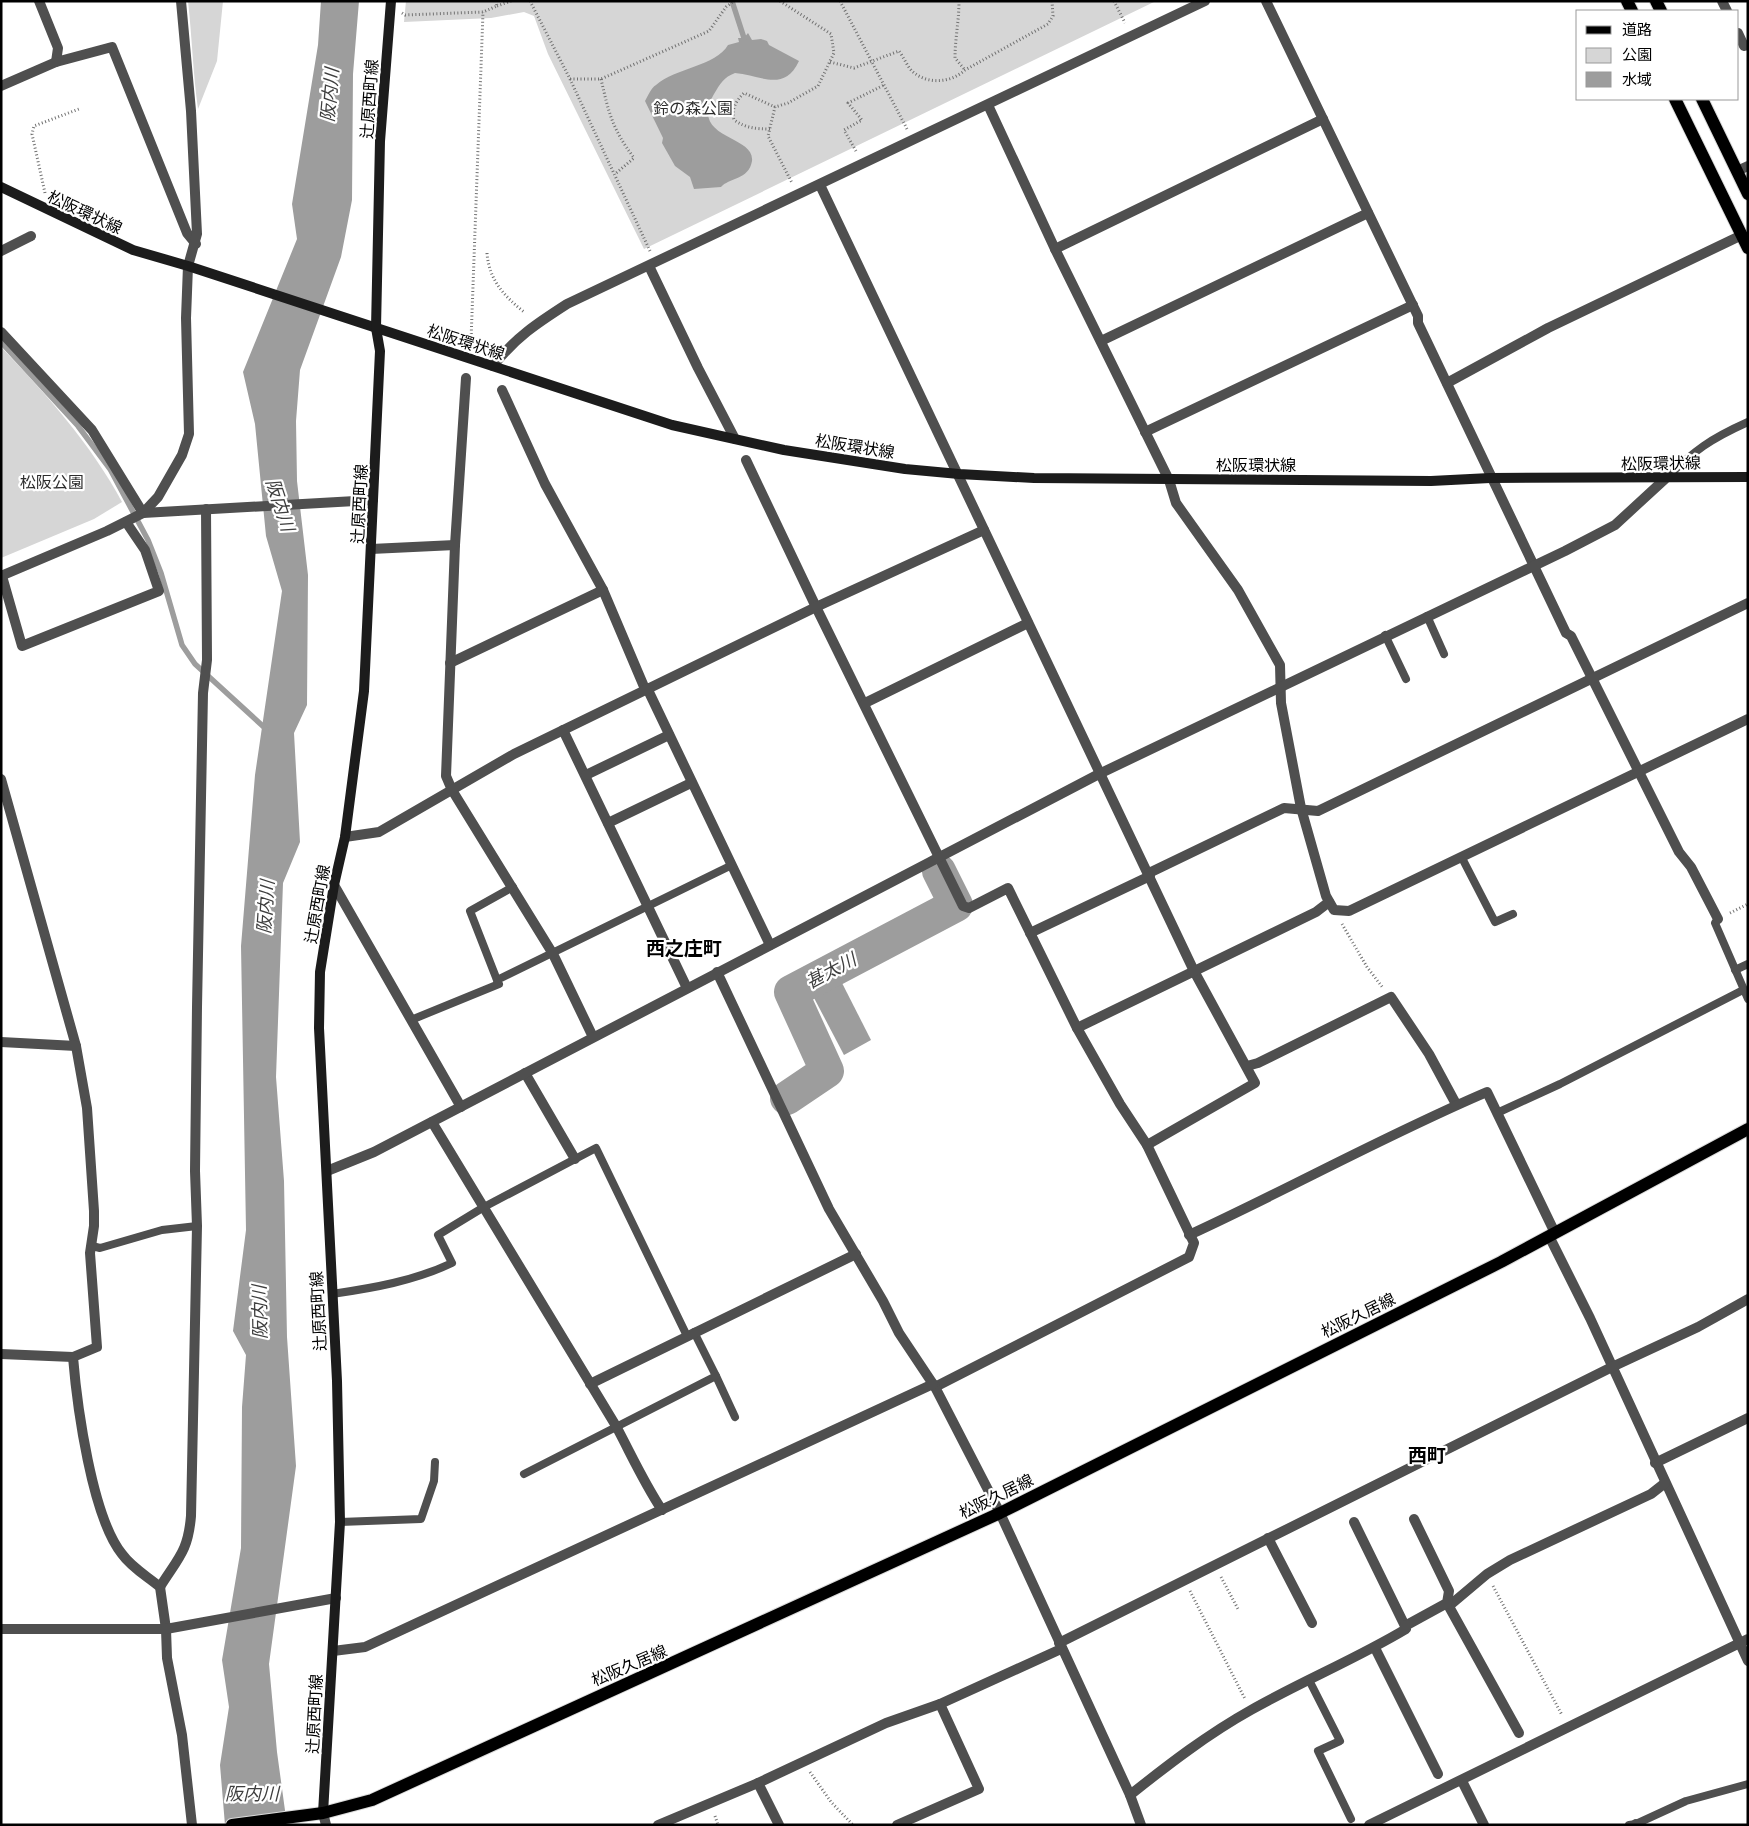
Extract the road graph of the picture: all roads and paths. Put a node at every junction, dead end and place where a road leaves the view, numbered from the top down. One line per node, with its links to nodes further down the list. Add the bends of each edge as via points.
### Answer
1 (39, 1): 22 (street, via 58,48)
2 (181, 1): 48 (street, via 191,111)
3 (392, 1): 58 (main road, 辻原西町線, via 380,141)
4 (496, 1): 15 (path)
5 (511, 1): 15 (path)
6 (530, 1): 26 (path)
7 (734, 1): 25 (path, via 709,31)
8 (780, 1): 23 (path, via 831,34 834,53)
9 (840, 1): 21 (path)
10 (959, 1): 24 (path, via 955,58)
11 (1052, 1): 24 (path, via 1053,16 1048,24)
12 (1114, 1): 18 (path)
13 (1205, 1): 31 (street)
14 (1266, 1): 34 (street)
15 (497, 6): 17 (path)
16 (402, 12): 17 (path, via 405,15)
17 (483, 12): 60 (path)
18 (1125, 23)
19 (1739, 35): 20 (street, via 1744,46)
20 (1748, 45)
21 (871, 60): 23 (path, via 854,68); 24 (path, via 899,50 912,71 934,81 957,78); 27 (path)
22 (56, 62): 28 (street); 48 (street, via 112,46 186,233)
23 (830, 62): 32 (path, via 818,86)
24 (965, 70)
25 (601, 78): 26 (path); 39 (path, via 609,118 634,158)
26 (570, 79): 39 (path)
27 (884, 85): 36 (path); 37 (path, via 848,103 862,120 844,130)
28 (1, 86)
29 (1675, 100): 46 (main road)
30 (1703, 100): 38 (main road)
31 (988, 105): 41 (street); 50 (street)
32 (775, 107): 35 (path); 35 (path, via 744,93 736,100 732,112 734,120 743,126)
33 (79, 109): 44 (path, via 34,126 32,134)
34 (1323, 119): 45 (street); 50 (street)
35 (770, 129): 40 (path, via 768,136)
36 (907, 129)
37 (857, 153)
38 (1742, 168): 43 (main road)
39 (615, 174): 52 (path)
40 (792, 182)
41 (820, 185): 55 (street); 70 (street)
42 (1, 188): 44 (main road, 松阪環状線)
43 (1748, 194)
44 (50, 212): 54 (main road, 松阪環状線, via 133,250)
45 (1368, 213): 56 (street); 61 (street)
46 (1742, 235): 49 (main road); 64 (street, via 1548,328)
47 (31, 236): 51 (street)
48 (196, 244): 54 (street)
49 (1748, 248)
50 (1055, 249): 61 (street)
51 (1, 250)
52 (651, 251)
53 (487, 254): 57 (path, via 497,286)
54 (188, 266): 58 (main road, 松阪環状線); 77 (street, via 189,434 182,455 162,491)
55 (650, 266): 62 (street, via 567,304 515,340); 68 (street)
56 (1413, 305): 64 (street); 67 (street)
57 (524, 312)
58 (376, 328): 62 (main road, 松阪環状線); 75 (main road, 辻原西町線, via 380,351)
59 (1, 332): 77 (street, via 92,430)
60 (471, 341)
61 (1101, 341): 67 (street)
62 (493, 366): 68 (main road, 松阪環状線, via 672,425)
63 (466, 378): 80 (street)
64 (1447, 384): 71 (street)
65 (502, 390): 84 (street, via 545,484)
66 (1748, 422): 73 (lane, via 1713,438)
67 (1144, 432): 74 (street)
68 (735, 439): 70 (main road, 松阪環状線, via 823,457)
69 (746, 460): 86 (street)
70 (959, 474): 74 (main road, 松阪環状線); 79 (street)
71 (1490, 478): 73 (main road, 松阪環状線); 74 (main road, 松阪環状線, via 1431,481); 82 (street)
72 (1748, 478): 73 (main road, 松阪環状線)
73 (1666, 479): 82 (street, via 1615,525)
74 (1169, 480): 94 (street, via 1176,503 1238,590 1280,666)
75 (374, 500): 76 (street); 81 (main road, 辻原西町線)
76 (208, 508): 77 (street); 148 (street, via 197,1007)
77 (142, 513): 78 (street)
78 (127, 521): 83 (street); 83 (street, via 144,550 159,591 22,646)
79 (984, 530): 86 (street); 88 (street)
80 (455, 546): 81 (street); 91 (street)
81 (371, 549): 108 (main road, 辻原西町線, via 364,690)
82 (1533, 565): 87 (street); 93 (street)
83 (2, 576)
84 (603, 590): 91 (street); 95 (street)
85 (1748, 603): 93 (street)
86 (816, 607): 95 (street); 96 (street, via 860,699)
87 (1427, 616): 89 (street); 90 (lane)
88 (1028, 623): 96 (street); 101 (street)
89 (1385, 635): 92 (lane); 94 (street)
90 (1444, 654)
91 (450, 663): 105 (street, via 446,776)
92 (1406, 679)
93 (1593, 679): 100 (street); 106 (street, via 1318,811)
94 (1282, 686): 101 (street); 106 (street, via 1281,703)
95 (646, 689): 98 (street); 99 (street)
96 (865, 703): 109 (street)
97 (1748, 719): 100 (street)
98 (564, 730): 102 (street); 105 (street)
99 (669, 735): 102 (street); 104 (street)
100 (1637, 771): 110 (street); 119 (street)
101 (1099, 774): 109 (street); 112 (street)
102 (586, 775): 107 (street)
103 (1, 779): 136 (street)
104 (691, 783): 107 (street); 111 (street)
105 (452, 790): 108 (street, via 379,832); 114 (street)
106 (1301, 808): 112 (street, via 1284,808); 117 (street)
107 (608, 823): 116 (street)
108 (345, 836): 113 (main road, 辻原西町線)
109 (940, 856): 120 (street, via 963,906 969,908 1008,888); 121 (street)
110 (1462, 858): 117 (street, via 1349,911); 118 (lane, via 1495,922)
111 (732, 865): 116 (lane); 121 (street)
112 (1150, 875): 120 (street); 125 (street)
113 (334, 885): 132 (street); 146 (main road, 辻原西町線, via 320,981 319,1028)
114 (513, 887): 122 (street); 127 (lane, via 470,911)
115 (1748, 904): 119 (path)
116 (648, 906): 122 (lane); 128 (street)
117 (1331, 906): 125 (street); 130 (path, via 1367,967)
118 (1513, 914)
119 (1718, 919): 124 (lane, via 1715,923 1720,939)
120 (1030, 932): 133 (street)
121 (770, 945): 126 (street)
122 (552, 954): 127 (lane); 134 (street)
123 (1748, 964): 124 (lane)
124 (1735, 970): 129 (lane)
125 (1194, 971): 133 (street); 137 (street)
126 (716, 972): 128 (street); 152 (street, via 829,1209)
127 (497, 980): 132 (lane, via 499,984)
128 (686, 988): 134 (street)
129 (1743, 990): 131 (lane); 141 (lane)
130 (1391, 997): 137 (street); 139 (street, via 1429,1054)
131 (1748, 999)
132 (411, 1020): 140 (street)
133 (1077, 1028): 144 (street)
134 (594, 1037): 138 (street)
135 (1, 1042): 136 (street)
136 (76, 1046): 151 (street, via 88,1117 94,1211)
137 (1247, 1066): 144 (street, via 1255,1083)
138 (525, 1073): 140 (street); 145 (street)
139 (1456, 1104): 141 (street, via 1487,1092); 150 (street)
140 (461, 1106): 142 (street)
141 (1497, 1114): 149 (street)
142 (432, 1122): 146 (street, via 374,1152); 147 (street)
143 (1748, 1129): 149 (main road, 松阪久居線)
144 (1147, 1145): 150 (street)
145 (575, 1159): 147 (lane); 155 (lane, via 596,1148)
146 (327, 1171): 153 (main road, 辻原西町線)
147 (484, 1207): 153 (lane, via 438,1235 452,1264 408,1280); 160 (street)
148 (197, 1226): 151 (lane, via 162,1230 100,1248); 178 (street, via 189,1539)
149 (1552, 1234): 158 (street); 170 (main road, 松阪久居線, via 1396,1316)
150 (1189, 1235): 161 (street, via 1194,1244 1189,1258)
151 (92, 1246): 157 (street, via 98,1347)
152 (856, 1254): 155 (street); 161 (street, via 899,1333)
153 (332, 1294): 172 (main road, 辻原西町線)
154 (1748, 1299): 158 (street, via 1698,1327)
155 (690, 1334): 159 (lane); 160 (street)
156 (1, 1354): 157 (street)
157 (73, 1358): 178 (street, via 102,1517 122,1555)
158 (1612, 1367): 166 (street); 174 (street)
159 (716, 1376): 162 (lane); 164 (lane)
160 (590, 1384): 164 (street)
161 (934, 1385): 169 (street); 170 (street)
162 (735, 1417)
163 (1748, 1418): 166 (street)
164 (616, 1426): 167 (lane); 169 (street)
165 (435, 1462): 172 (lane, via 434,1481 421,1519)
166 (1655, 1463): 168 (street)
167 (524, 1474)
168 (1664, 1483): 176 (street, via 1651,1494); 186 (street)
169 (662, 1510): 189 (street, via 365,1647)
170 (1000, 1513): 187 (street); 203 (main road, 松阪久居線)
171 (1414, 1519): 180 (street, via 1449,1591)
172 (340, 1522): 179 (main road, 辻原西町線)
173 (1354, 1522): 183 (street)
174 (1268, 1538): 175 (street); 182 (street)
175 (1215, 1565): 177 (street); 181 (path)
176 (1487, 1574): 180 (street); 194 (path)
177 (1185, 1582): 187 (street); 193 (path)
178 (160, 1587): 184 (street)
179 (336, 1598): 184 (street); 189 (main road, 辻原西町線)
180 (1448, 1604): 183 (street); 195 (street)
181 (1238, 1609)
182 (1312, 1623)
183 (1405, 1626): 188 (street, via 1406,1629)
184 (166, 1629): 185 (street); 206 (street, via 167,1658 182,1734)
185 (1, 1630)
186 (1744, 1641): 190 (street); 194 (street)
187 (1060, 1646): 192 (street); 201 (street)
188 (1375, 1648): 191 (street); 197 (street)
189 (333, 1651): 203 (main road, 辻原西町線)
190 (1748, 1661)
191 (1309, 1680): 193 (street); 202 (lane, via 1340,1741 1318,1751)
192 (940, 1704): 196 (street, via 886,1723); 211 (street, via 979,1789)
193 (1251, 1710): 201 (street, via 1187,1750)
194 (1568, 1726): 198 (street)
195 (1519, 1733)
196 (802, 1761): 199 (street); 210 (path, via 831,1802)
197 (1438, 1774)
198 (1462, 1781): 212 (street); 213 (street)
199 (758, 1783): 208 (street); 209 (street)
200 (1748, 1784): 205 (lane, via 1686,1802)
201 (1130, 1794): 204 (street)
202 (1351, 1818)
203 (325, 1819): 207 (main road, 松阪久居線, via 308,1815)
204 (1138, 1824)
205 (1634, 1824)
206 (192, 1825)
207 (232, 1825)
208 (658, 1825)
209 (779, 1825)
210 (853, 1825)
211 (898, 1825)
212 (1369, 1825)
213 (1484, 1825)

